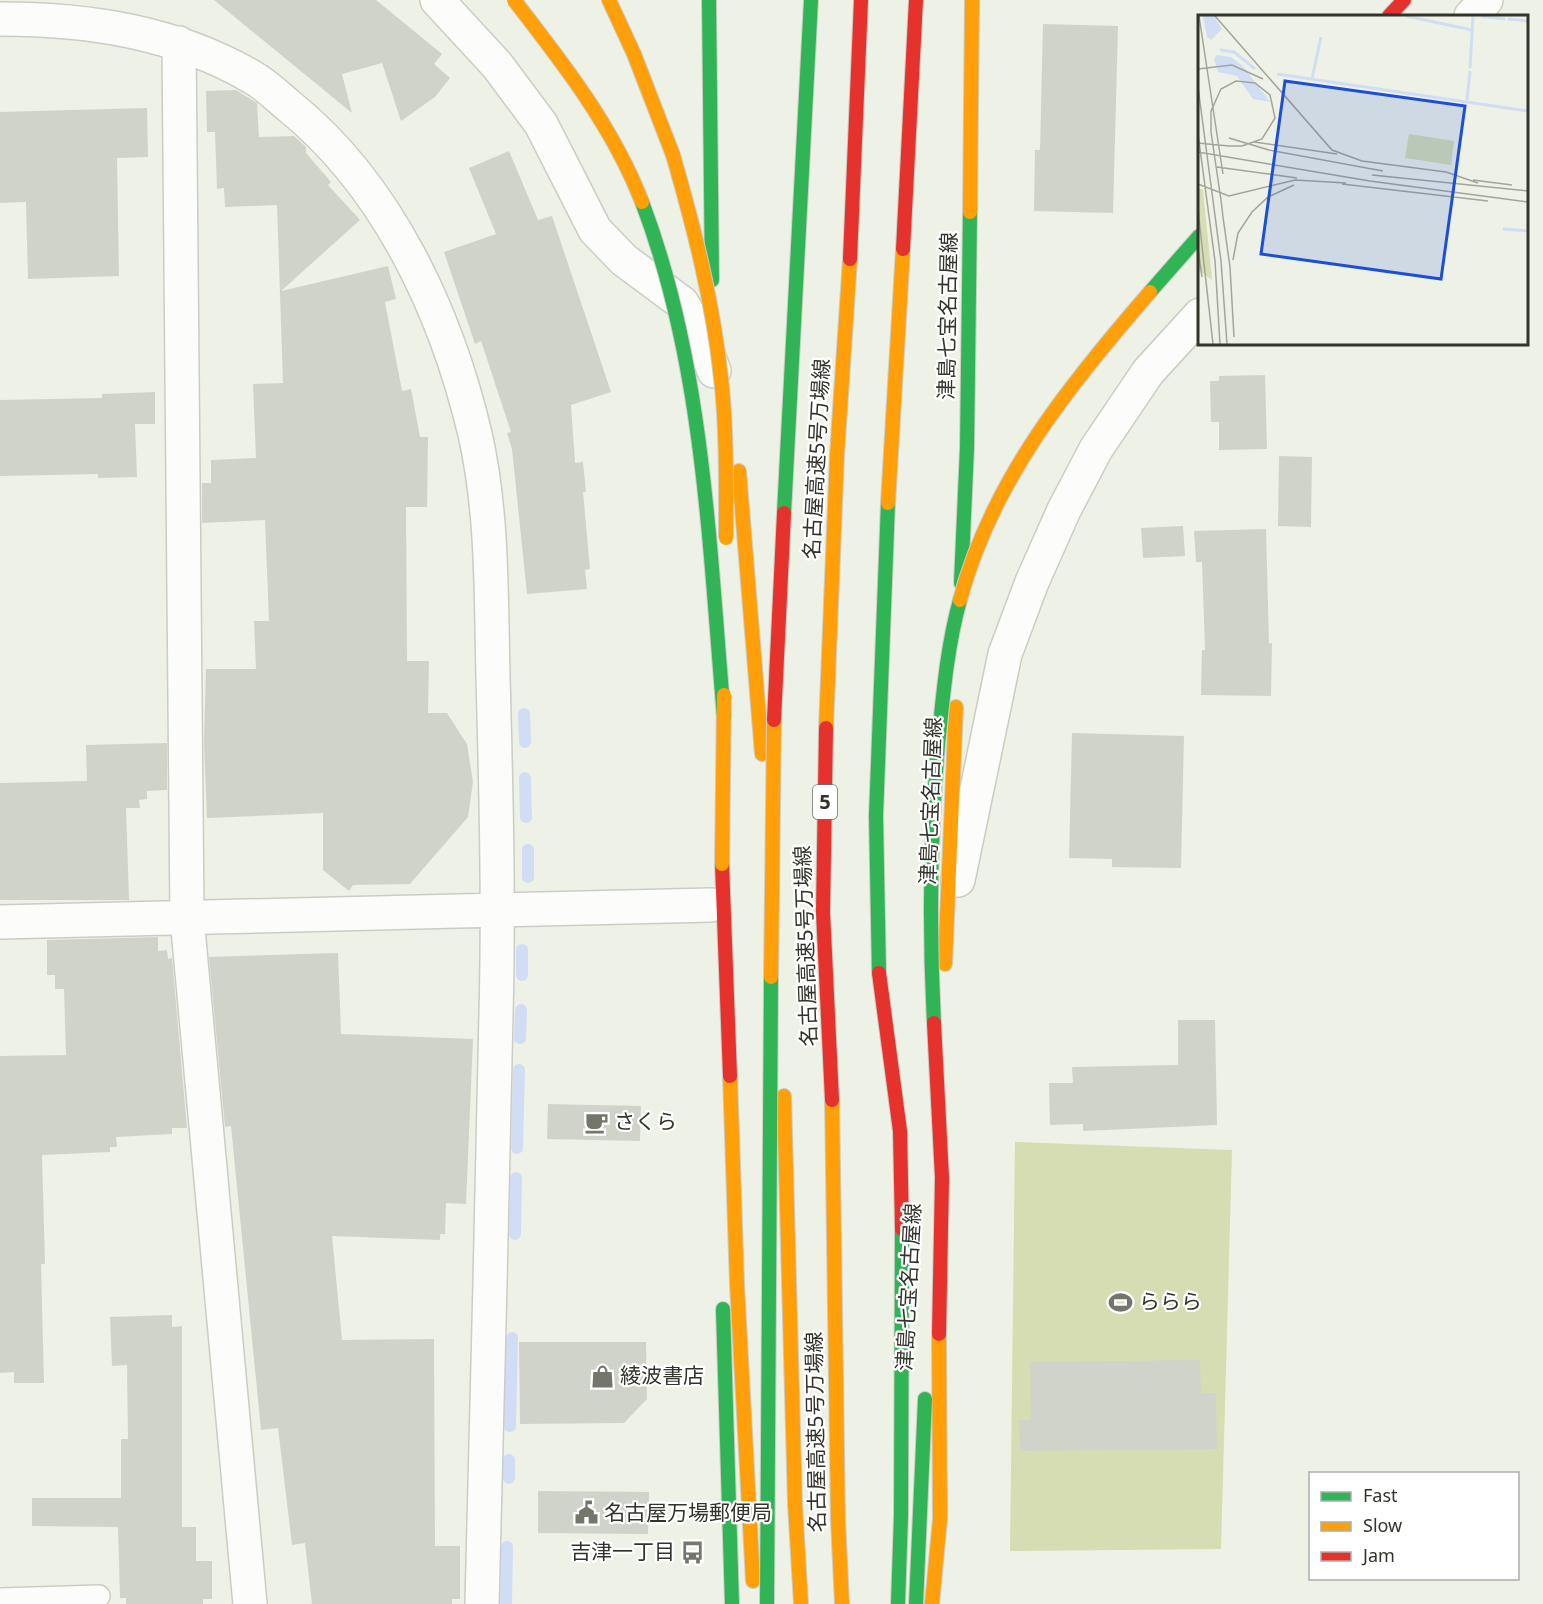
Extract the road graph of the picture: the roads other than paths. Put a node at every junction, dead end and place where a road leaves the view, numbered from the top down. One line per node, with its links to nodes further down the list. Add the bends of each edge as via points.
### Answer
1 (437, 0): 18 (street, via 497,65 541,124 596,230 624,260 682,303 700,333)
2 (513, 0): 19 (main road, bridge, via 592,105 627,165 652,227 689,374)
3 (609, 0): 19 (main road, bridge, via 669,145 701,260 719,359 724,410)
4 (709, 0): 16 (main road)
5 (811, 0): 33 (main road, 名古屋高速5号万場線, bridge, via 774,699)
6 (861, 0): 35 (main road, 名古屋高速5号万場線 / 5, via 855,186 826,704 823,912 834,1137)
7 (916, 0): 36 (main road, via 889,467 877,808 877,945 902,1159)
8 (972, 0): 24 (main road, 津島七宝名古屋線, via 967,448)
9 (1402, 0): 11 (main road)
10 (1486, 0): 12 (street)
11 (1390, 15)
12 (1472, 15)
13 (0, 19): 14 (street, via 105,24)
14 (179, 43): 21 (street, via 254,78 311,124 359,176 403,247 457,371 476,438 486,519); 22 (street)
15 (1198, 237): 38 (main road, bridge, via 1041,430 1000,497 970,563 952,635 936,774 930,937 942,1160 940,1519)
16 (712, 257): 18 (main road); 34 (main road, via 737,440 779,926)
17 (1198, 317): 24 (street, via 1148,372 1096,449 1012,627)
18 (714, 371): 20 (main road)
19 (724, 717): 32 (main road, bridge, via 726,1019)
20 (711, 905): 21 (street); 25 (main road)
21 (498, 911): 22 (street); 30 (street)
22 (187, 918): 23 (street); 29 (street)
23 (0, 922)
24 (946, 935): 37 (main road, 津島七宝名古屋線)
25 (718, 1155)
26 (723, 1296): 31 (main road)
27 (99, 1596): 28 (lane)
28 (0, 1599)
29 (250, 1604)
30 (482, 1604)
31 (732, 1604)
32 (754, 1604)
33 (767, 1604)
34 (801, 1604)
35 (842, 1604)
36 (898, 1604)
37 (916, 1604)
38 (932, 1604)

